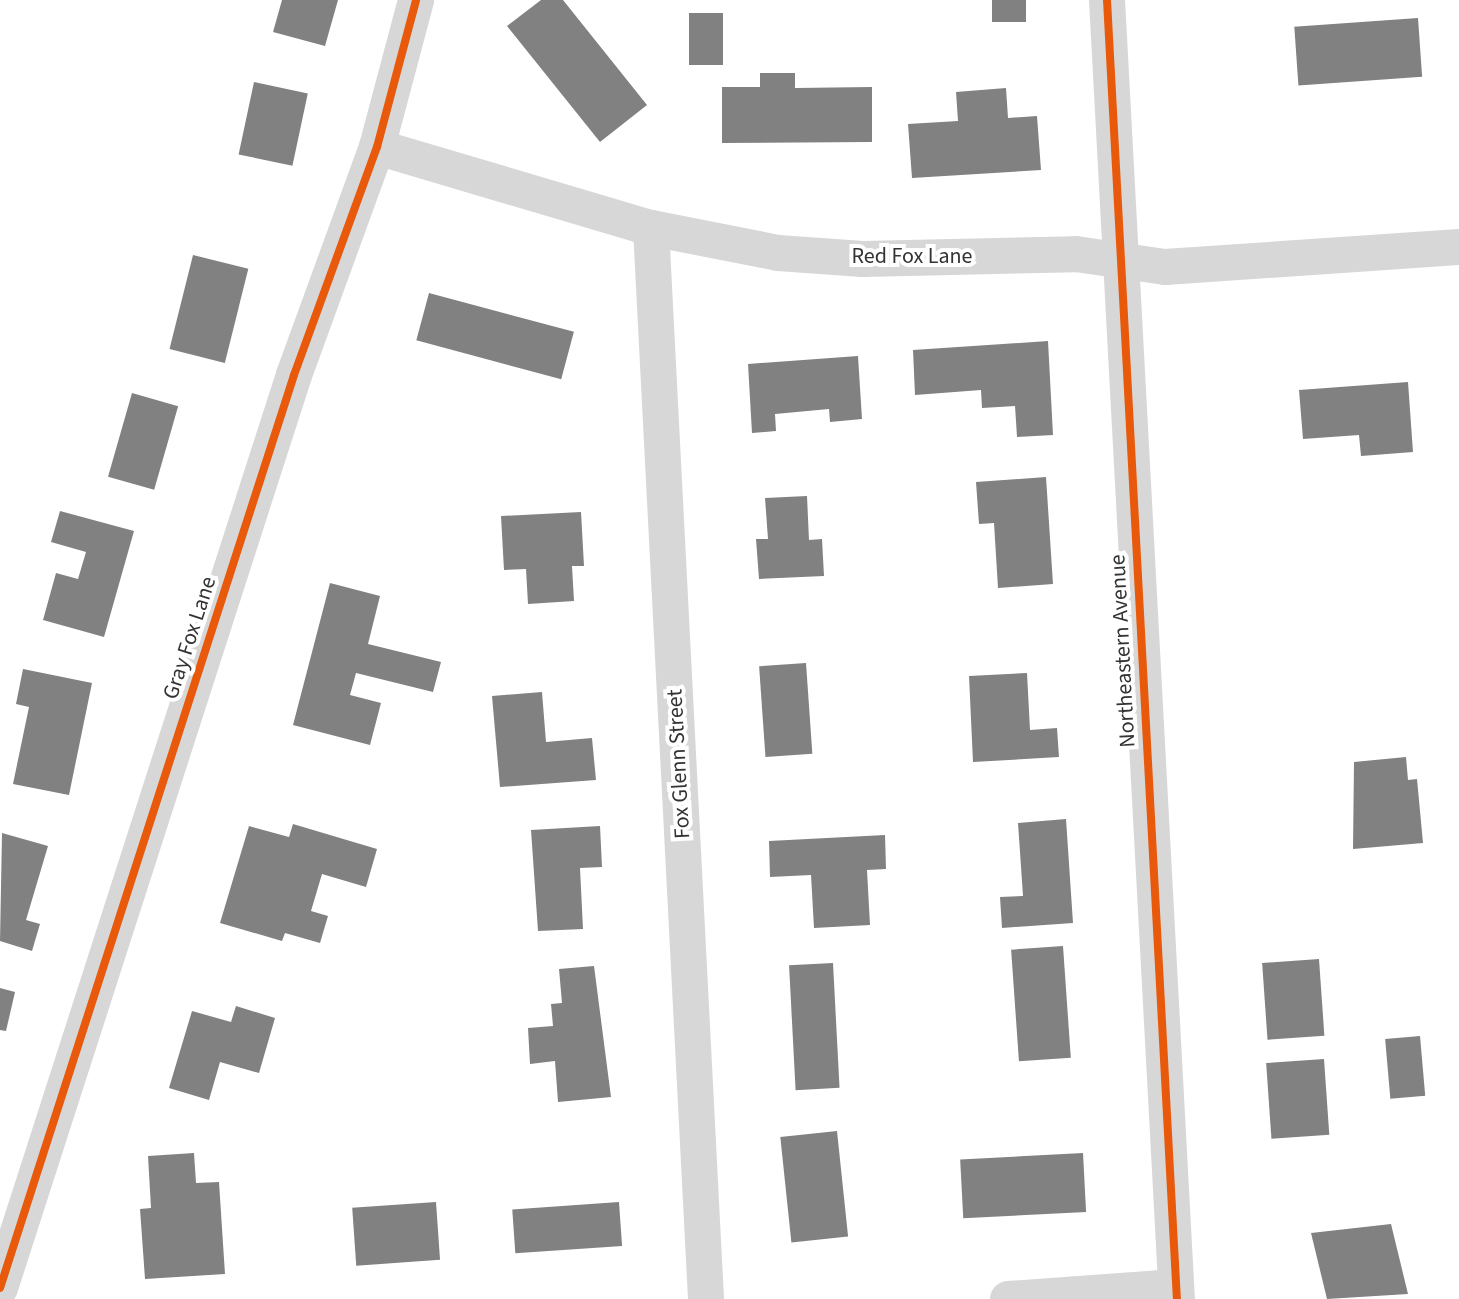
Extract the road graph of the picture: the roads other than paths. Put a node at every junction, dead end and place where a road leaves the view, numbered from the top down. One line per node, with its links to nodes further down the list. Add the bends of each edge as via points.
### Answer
1 (416, 0): 3 (street, Gray Fox Lane)
2 (1107, 0): 6 (street, Northeastern Avenue)
3 (377, 147): 4 (street, Red Fox Lane); 7 (street, Gray Fox Lane, via 294,375)
4 (651, 228): 6 (street, Red Fox Lane, via 863,259); 9 (street, Fox Glenn Street)
5 (1459, 247): 6 (street, Red Fox Lane, via 1165,267)
6 (1119, 259): 8 (street, Northeastern Avenue)
7 (0, 1288)
8 (1176, 1293): 10 (street)
9 (706, 1299)
10 (1008, 1299)

